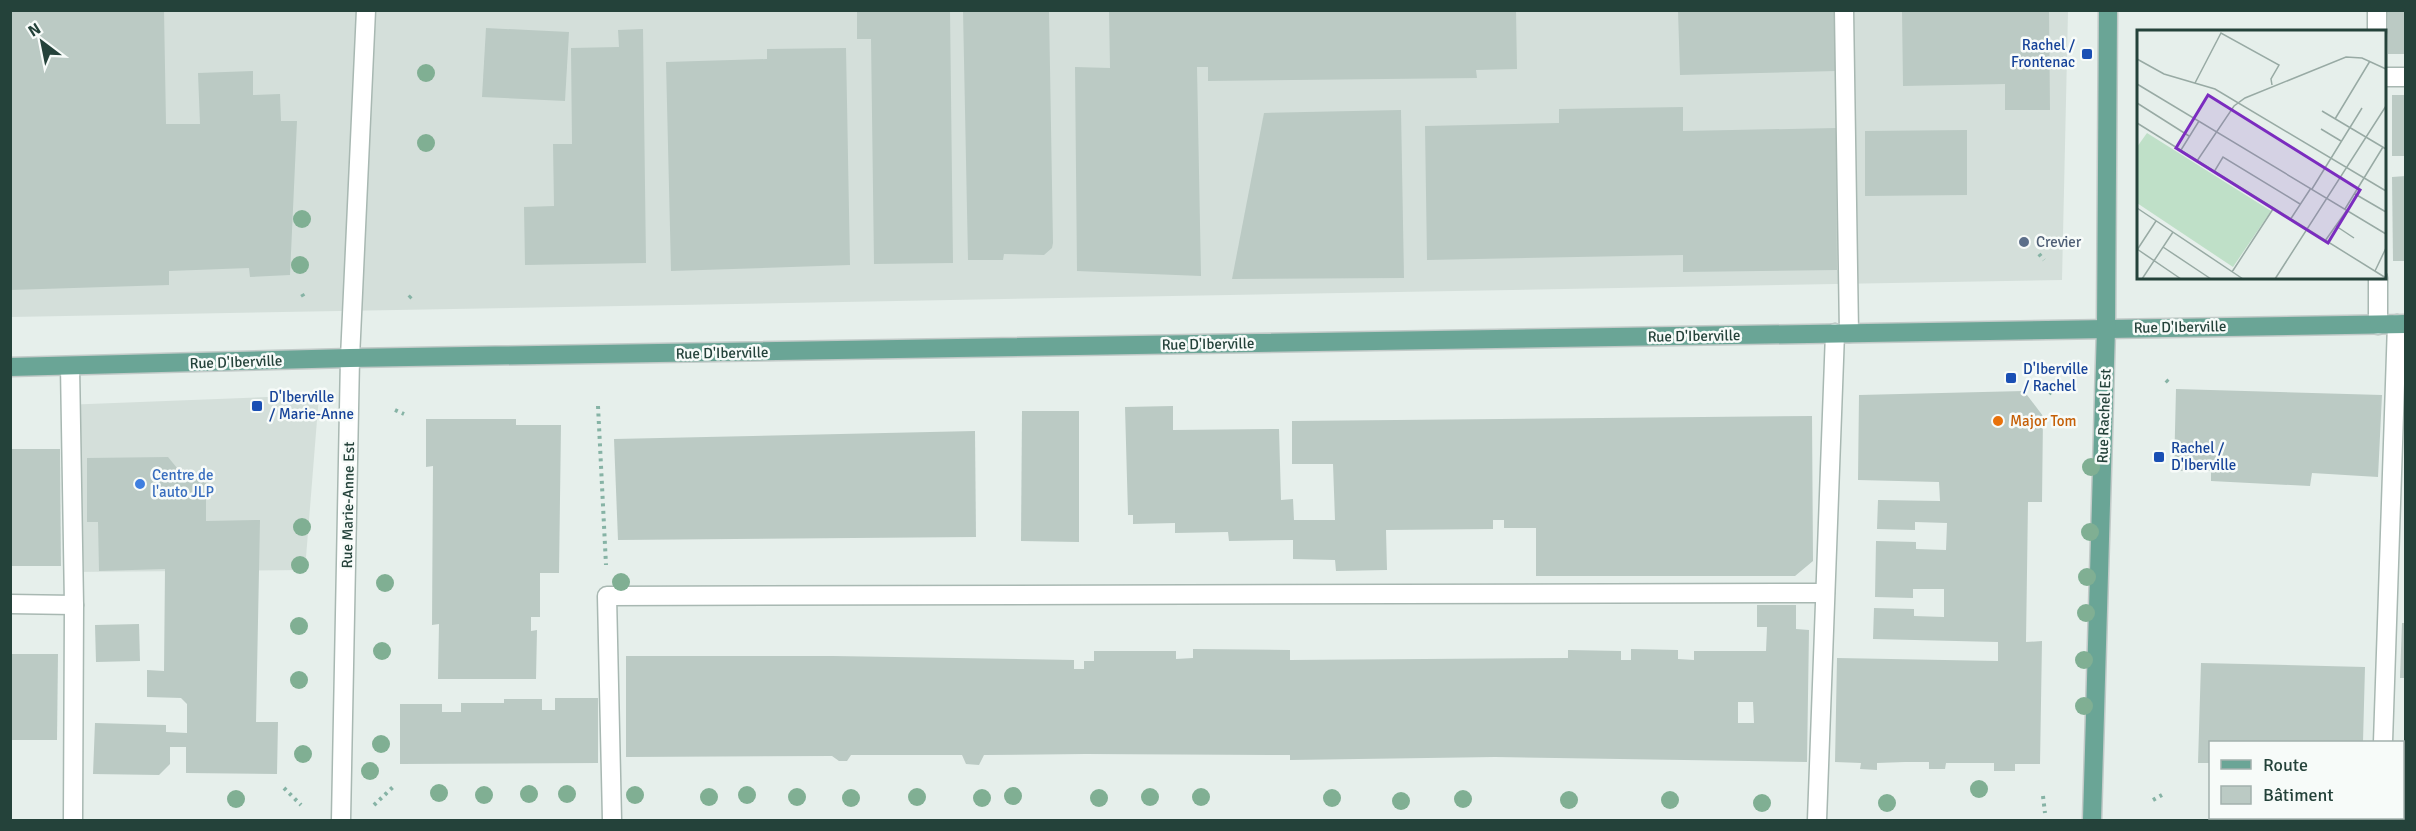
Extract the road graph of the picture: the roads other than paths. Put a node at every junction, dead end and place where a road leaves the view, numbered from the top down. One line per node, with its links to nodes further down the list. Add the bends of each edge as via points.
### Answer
1 (366, 10): 13 (street, Rue Marie-Anne Est)
2 (1844, 10): 12 (street)
3 (2108, 10): 11 (main road, Rue Rachel Est)
4 (2377, 10): 5 (street)
5 (2377, 30)
6 (2386, 77): 7 (street)
7 (2406, 77)
8 (2378, 279): 10 (street)
9 (2401, 324): 10 (main road, Rue D'Iberville); 16 (street)
10 (2378, 325): 11 (main road, Rue D'Iberville)
11 (2106, 328): 12 (main road, Rue D'Iberville); 25 (main road, Rue Rachel Est)
12 (1842, 333): 13 (main road, Rue D'Iberville); 17 (street)
13 (350, 358): 14 (main road, Rue D'Iberville); 22 (street, Rue Marie-Anne Est)
14 (70, 366): 15 (main road, Rue D'Iberville); 19 (street)
15 (10, 367)
16 (2397, 585): 20 (street)
17 (1825, 592): 23 (street, via 607,596); 24 (street)
18 (10, 604): 19 (street)
19 (74, 604): 21 (street)
20 (2383, 741)
21 (73, 820)
22 (341, 820)
23 (612, 820)
24 (1817, 820)
25 (2092, 820)

